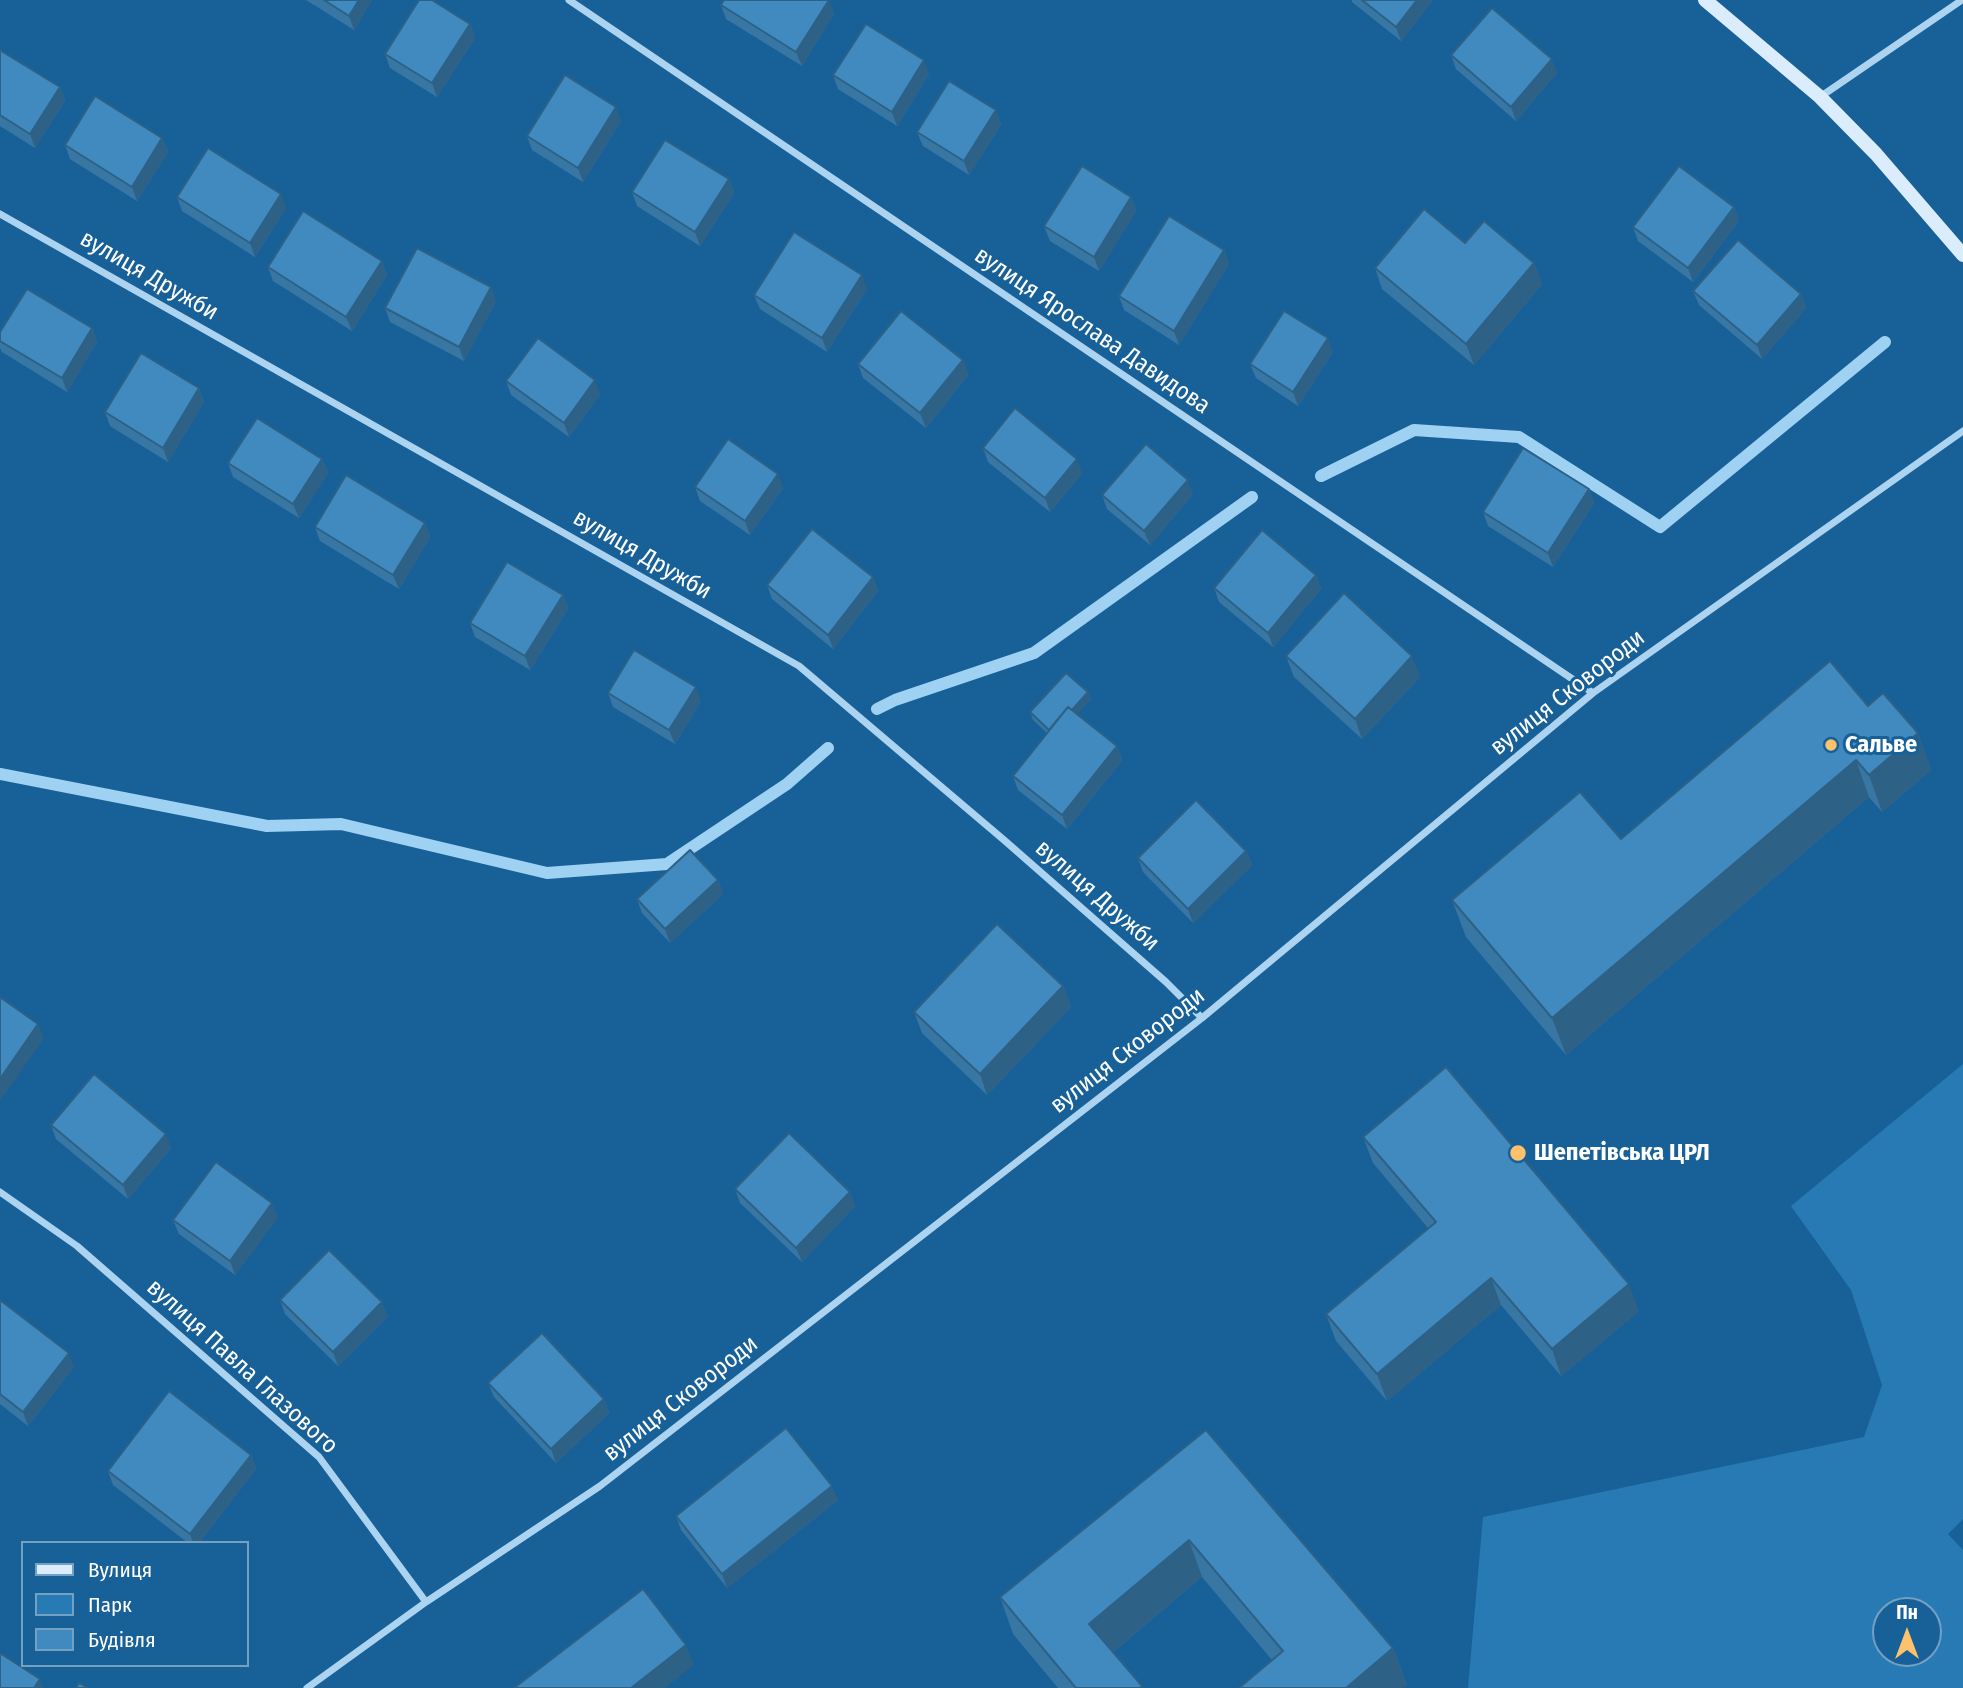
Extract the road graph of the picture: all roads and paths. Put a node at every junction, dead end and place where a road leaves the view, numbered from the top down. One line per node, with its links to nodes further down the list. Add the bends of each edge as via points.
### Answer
1 (569, 0): 8 (street, вулиця Ярослава Давидова)
2 (1705, 0): 4 (main road)
3 (1962, 0): 4 (street)
4 (1820, 97): 6 (main road)
5 (0, 214): 9 (street, вулиця Дружби, via 799,666 1004,840)
6 (1963, 255)
7 (1963, 431): 8 (street, вулиця Сковороди)
8 (1593, 693): 9 (street, вулиця Сковороди)
9 (1202, 1018): 11 (street, вулиця Сковороди, via 600,1486)
10 (0, 1192): 11 (street, вулиця Павла Глазового, via 77,1246 319,1457)
11 (426, 1602): 12 (street, вулиця Сковороди)
12 (307, 1688)

